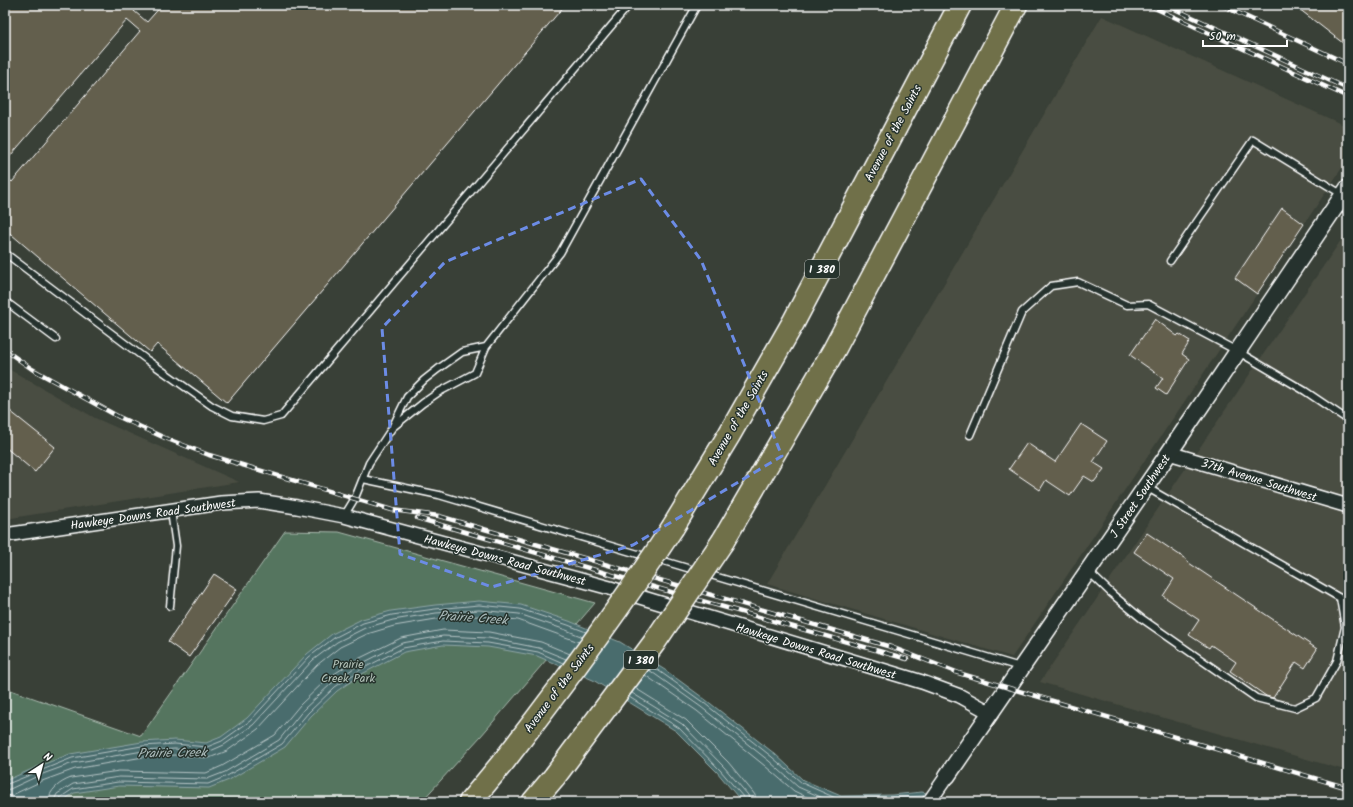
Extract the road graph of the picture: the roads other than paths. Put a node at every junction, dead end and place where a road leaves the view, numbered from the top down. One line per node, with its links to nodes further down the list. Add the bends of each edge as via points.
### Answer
1 (629, 5): 6 (lane, via 281,416 262,421 232,416 212,406)
2 (697, 5): 10 (lane, via 560,253)
3 (960, 5): 27 (highway, Avenue of the Saints / I 380, bridge, via 793,323 673,527 604,629)
4 (1012, 14): 28 (highway, I 380, bridge, via 834,350 723,541 654,643 583,740)
5 (1346, 191): 7 (lane, via 1253,140); 11 (street, J Street Southwest)
6 (5, 253)
7 (1170, 261)
8 (5, 300): 9 (lane)
9 (56, 339)
10 (486, 347): 13 (lane, via 475,373 439,392); 13 (lane, via 462,352 424,380 407,397)
11 (1237, 352): 12 (lane, via 1305,391); 14 (lane, via 1148,304 1126,305 1078,282 1051,286 1022,312); 15 (street, J Street Southwest)
12 (1348, 420)
13 (392, 428): 16 (lane, via 369,463)
14 (970, 435)
15 (1169, 453): 17 (street, J Street Southwest); 18 (street, 37th Avenue Southwest)
16 (363, 478): 20 (lane); 24 (lane, via 439,495)
17 (1146, 486): 22 (street, J Street Southwest); 22 (lane, via 1340,598 1344,627 1338,661 1316,698 1295,708 1256,698 1141,618)
18 (1348, 506)
19 (171, 511): 20 (street, Hawkeye Downs Road Southwest, via 221,503 259,501); 21 (street, Hawkeye Downs Road Southwest); 23 (lane, via 176,546)
20 (344, 516): 25 (street, Hawkeye Downs Road Southwest, via 610,588 922,682 960,696)
21 (5, 535)
22 (1088, 571): 24 (street, J Street Southwest)
23 (170, 606)
24 (1022, 668): 25 (street, J Street Southwest)
25 (991, 713): 26 (street, J Street Southwest)
26 (947, 776): 29 (street, J Street Southwest)
27 (470, 802)
28 (533, 802)
29 (929, 802)

